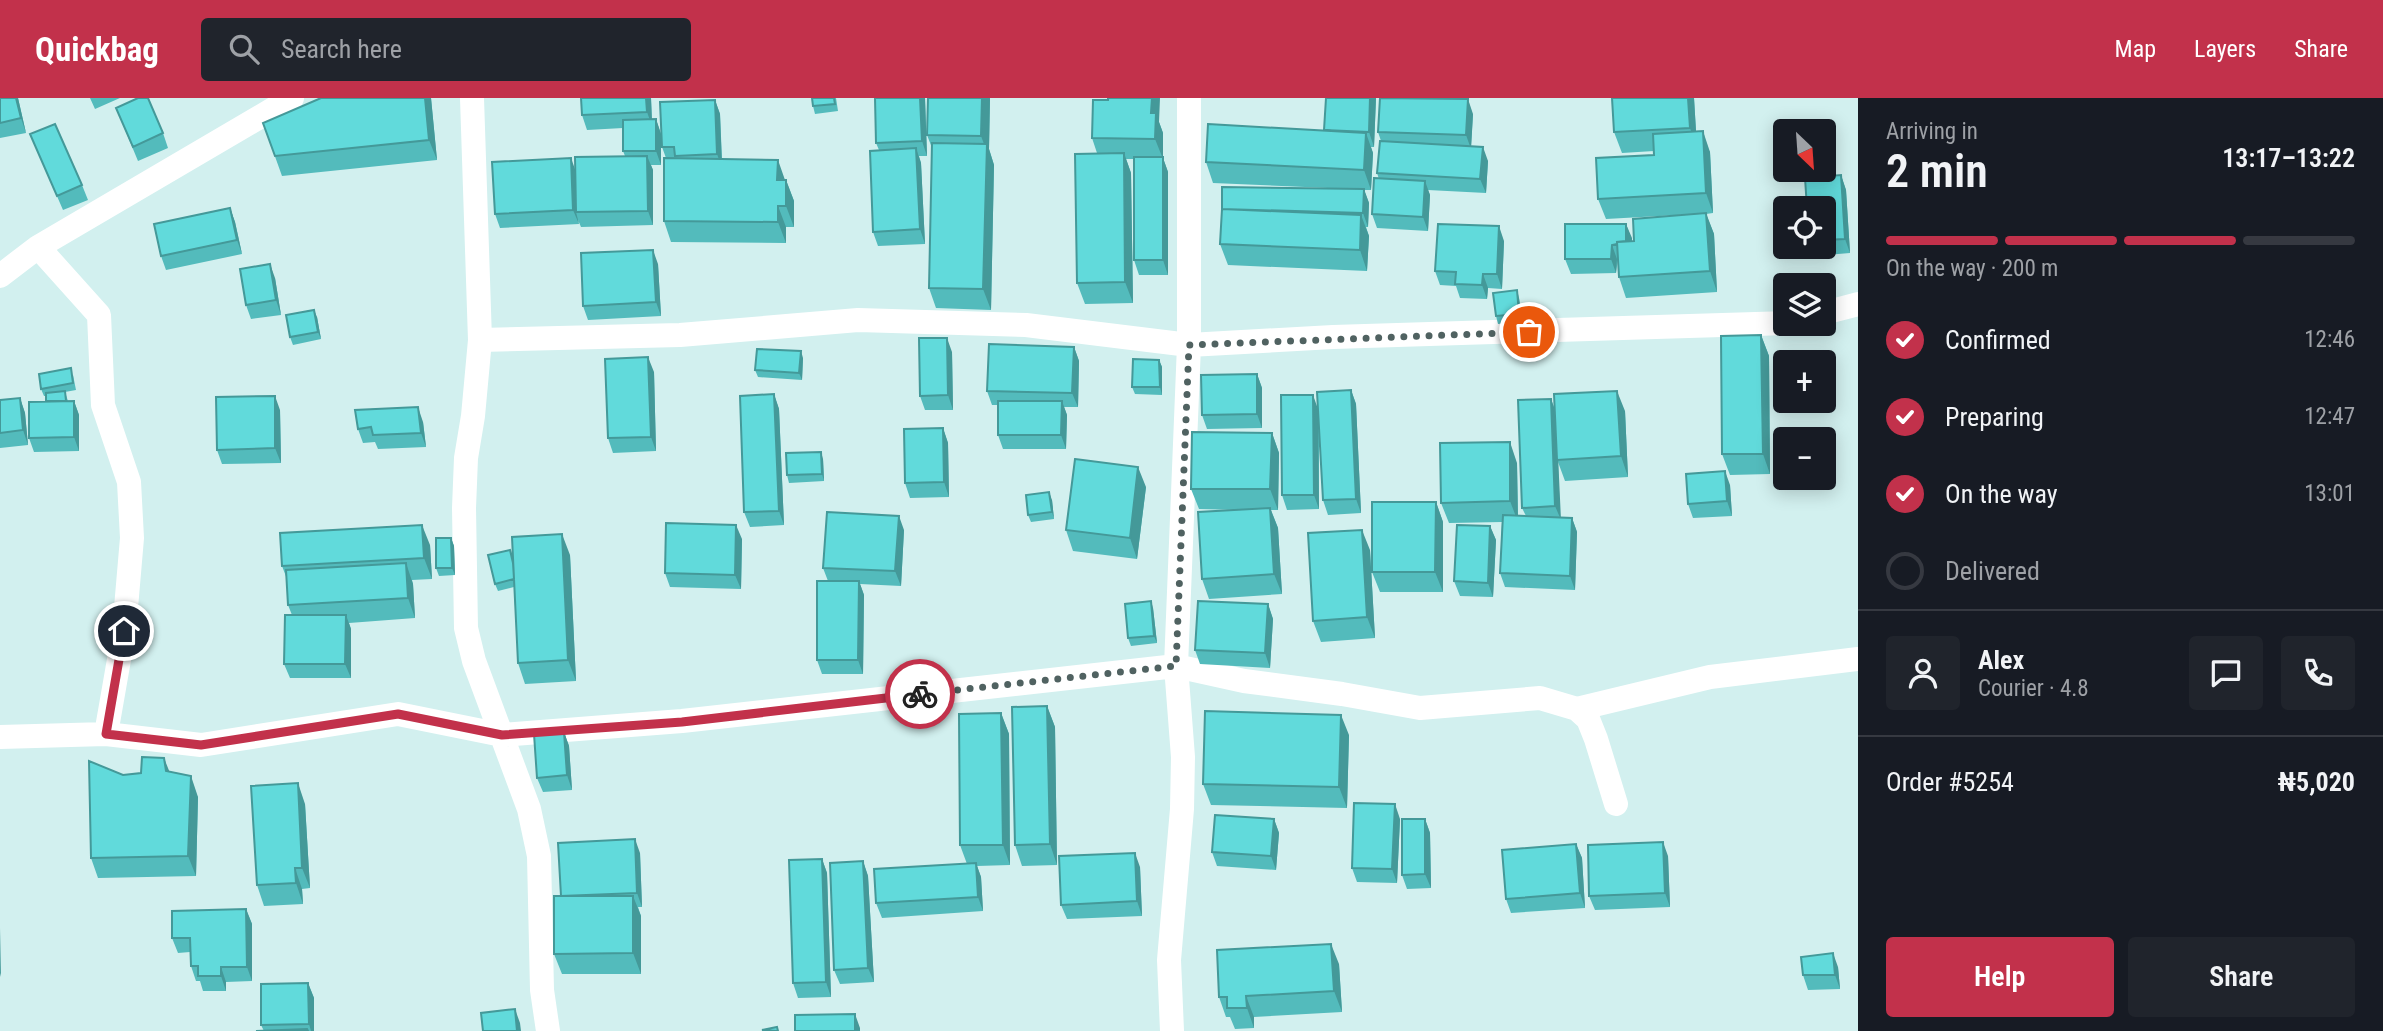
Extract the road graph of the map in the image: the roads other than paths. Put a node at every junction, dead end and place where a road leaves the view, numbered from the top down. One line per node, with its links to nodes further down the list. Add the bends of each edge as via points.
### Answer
1 (292, 98): 4 (street)
2 (472, 98): 9 (street)
3 (1189, 98): 10 (street)
4 (38, 247): 5 (street); 14 (street, via 99,315 103,405 129,482 132,538 124,631)
5 (0, 276)
6 (1858, 304): 7 (street)
7 (1836, 310)
8 (1773, 323): 10 (street)
9 (480, 340): 10 (street, via 680,335 858,320 1026,325); 15 (street, via 466,458 467,628 474,661)
10 (1189, 345): 12 (street)
11 (1858, 659): 13 (street, via 1710,677)
12 (1176, 666): 13 (street, via 1420,708 1540,698); 15 (street, via 682,722); 19 (street, via 1183,757 1168,960)
13 (1577, 709): 17 (street, via 1588,719)
14 (106, 734): 15 (street, via 201,745 398,714); 16 (street)
15 (502, 735): 18 (street, via 529,809 538,856 542,990)
16 (0, 737)
17 (1616, 804)
18 (548, 1031)
19 (1172, 1031)

